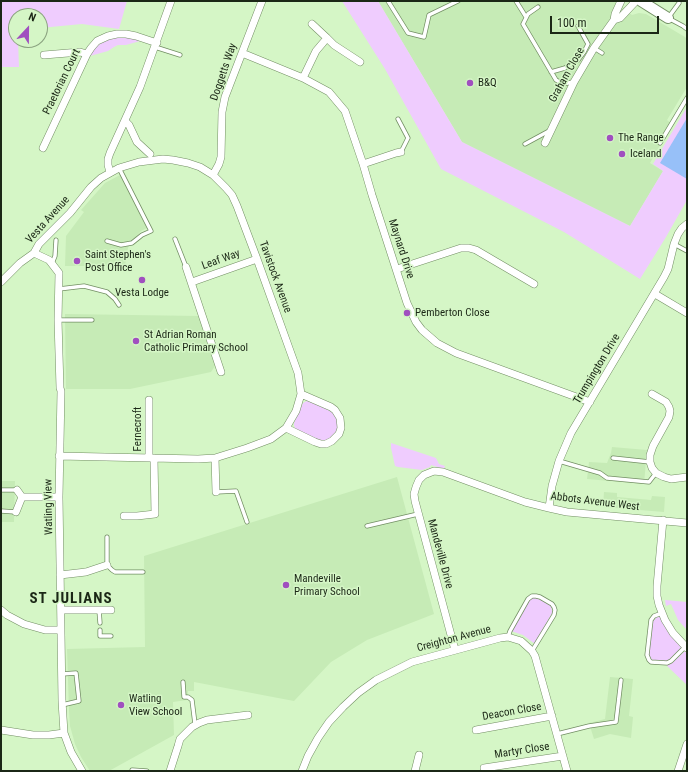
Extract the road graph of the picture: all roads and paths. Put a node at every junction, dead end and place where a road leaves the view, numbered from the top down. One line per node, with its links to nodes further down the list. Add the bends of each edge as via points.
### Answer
1 (171, 1): 18 (street)
2 (262, 1): 20 (street, Doggetts Way)
3 (388, 1): 4 (lane, via 408,33 424,37 429,15)
4 (458, 1)
5 (516, 1): 11 (lane)
6 (621, 1): 13 (street, Graham Close)
7 (636, 1): 13 (street, Graham Close, via 620,18)
8 (641, 1): 12 (street)
9 (679, 3): 12 (lane)
10 (538, 7): 11 (lane)
11 (526, 17): 26 (lane, via 523,24)
12 (668, 18): 16 (lane)
13 (614, 20): 19 (street, Graham Close)
14 (312, 24): 17 (street)
15 (578, 26): 26 (lane, via 588,44 584,52 578,60 565,68)
16 (687, 29)
17 (326, 38): 25 (street); 27 (street, via 316,51)
18 (156, 45): 22 (street, Praetorian Court, via 136,36 117,34 97,42); 24 (lane); 31 (street)
19 (594, 48): 21 (lane); 28 (street, Graham Close)
20 (242, 53): 27 (street, Maynard Drive); 42 (street, Doggetts Way, via 225,97 221,157)
21 (602, 53)
22 (87, 54): 23 (street, via 80,52); 36 (street, Praetorian Court)
23 (44, 55)
24 (180, 55)
25 (360, 62)
26 (551, 72): 28 (lane, via 556,80 563,84)
27 (303, 78): 39 (street, Maynard Drive, via 329,92 346,111)
28 (574, 82): 32 (street, Graham Close)
29 (687, 98): 34 (lane)
30 (398, 119): 37 (lane, via 408,138)
31 (125, 121): 38 (street, via 137,142); 41 (street, via 108,159)
32 (551, 130): 33 (street, Graham Close); 35 (lane)
33 (545, 143)
34 (660, 143)
35 (525, 144)
36 (42, 148)
37 (400, 152): 39 (street)
38 (150, 154)
39 (363, 164): 53 (street, Maynard Drive)
40 (119, 168): 41 (street, Vesta Avenue); 42 (street, Vesta Avenue, via 163,159 188,163); 46 (lane, via 151,231 132,243 120,245)
41 (110, 172): 49 (street, Vesta Avenue, via 91,187 70,213 39,244)
42 (213, 175): 50 (street, Tavistock Avenue, via 232,195)
43 (687, 224): 47 (street, Trumpington Drive, via 678,234)
44 (174, 239): 52 (lane)
45 (56, 240): 51 (lane, via 55,256)
46 (107, 241)
47 (674, 244): 48 (lane); 58 (street, Trumpington Drive, via 668,269)
48 (687, 251)
49 (34, 253): 51 (street); 54 (street, Vesta Avenue)
50 (257, 259): 55 (street, Leaf Way); 64 (street, Tavistock Avenue, via 298,373)
51 (51, 262): 57 (street, Watling View, via 58,273)
52 (186, 267): 55 (street, Leaf Way)
53 (397, 270): 56 (street, via 461,248 469,248); 67 (street, Maynard Drive, via 416,322 437,343 456,353)
54 (1, 282)
55 (192, 282): 63 (street, Leaf Way)
56 (534, 284)
57 (59, 289): 59 (lane, via 84,286 107,292); 61 (street, Watling View)
58 (655, 294): 60 (street); 67 (street, Trumpington Drive)
59 (119, 305)
60 (687, 313)
61 (58, 320): 62 (lane); 69 (street, Watling View)
62 (92, 320)
63 (221, 372)
64 (301, 394): 68 (street, Tavistock Avenue, via 296,411); 68 (street, via 335,410 340,418 339,434 332,441 322,444)
65 (652, 394): 74 (street, via 666,402 670,411 653,446)
66 (149, 400): 70 (street, Fernecroft)
67 (590, 402): 73 (street, Trumpington Drive, via 571,433)
68 (286, 428): 71 (street, Tavistock Avenue, via 271,439)
69 (60, 456): 70 (street, Tavistock Avenue); 82 (street, Watling View)
70 (152, 458): 71 (street, Tavistock Avenue); 87 (street, Fernecroft, via 154,514)
71 (215, 458): 80 (street)
72 (613, 458): 74 (lane)
73 (559, 462): 76 (lane, via 600,473 607,478 649,482); 83 (street, Trumpington Drive)
74 (650, 462): 76 (street)
75 (434, 471): 83 (street, Abbots Avenue West, via 444,472 525,502); 86 (street, Mandeville Drive, via 424,475 416,487 414,501)
76 (656, 474): 77 (street, via 671,479)
77 (687, 477)
78 (1, 490): 79 (lane)
79 (17, 490): 81 (street)
80 (216, 492): 89 (lane, via 236,491)
81 (22, 497): 82 (street); 85 (street)
82 (60, 497): 95 (street, Watling View)
83 (549, 508): 88 (street, Abbots Avenue West, via 567,512)
84 (1, 512): 85 (lane)
85 (16, 512)
86 (418, 514): 91 (lane); 107 (street, Mandeville Drive)
87 (124, 516)
88 (663, 520): 90 (street, Abbots Avenue West); 100 (street, via 657,586)
89 (247, 522)
90 (687, 523)
91 (368, 526)
92 (108, 537): 93 (lane)
93 (108, 565): 94 (lane, via 115,572); 95 (street, via 86,572)
94 (143, 572)
95 (60, 575): 97 (street, Watling View)
96 (1, 610): 102 (street, via 24,624 45,630)
97 (61, 610): 98 (street); 102 (street, Watling View)
98 (100, 610): 99 (street); 101 (lane)
99 (111, 610)
100 (662, 613): 106 (street, via 673,633); 106 (lane, via 651,620 647,655 649,660 667,663)
101 (100, 623)
102 (61, 630): 109 (street, Watling View)
103 (100, 630): 104 (lane, via 100,636)
104 (111, 636)
105 (508, 637): 107 (street, Creighton Avenue); 108 (street, Creighton Avenue, via 521,641); 108 (lane, via 528,600 532,596 540,597 552,604 555,610)
106 (686, 647)
107 (456, 650): 129 (street, Creighton Avenue, via 412,662 376,680 358,693 329,722)
108 (532, 650): 114 (street)
109 (61, 674): 112 (street, Watling View); 112 (lane, via 76,673 79,701)
110 (621, 680): 119 (lane, via 616,722)
111 (183, 682): 115 (lane, via 184,697 192,700)
112 (62, 705): 118 (street, Watling View)
113 (248, 715): 115 (street, via 208,720)
114 (552, 716): 117 (street, Deacon Close); 119 (street)
115 (195, 725): 128 (street, via 180,740)
116 (1, 730): 118 (street, via 33,735)
117 (476, 730)
118 (64, 733): 126 (street, Watling View)
119 (557, 734): 122 (street)
120 (687, 744): 123 (street)
121 (419, 755): 130 (street)
122 (563, 756): 124 (street, Martyr Close); 131 (street)
123 (685, 759): 132 (street)
124 (484, 768)
125 (132, 770): 127 (lane)
126 (82, 771)
127 (147, 771)
128 (170, 771)
129 (302, 771)
130 (415, 771)
131 (568, 771)
132 (678, 771)

